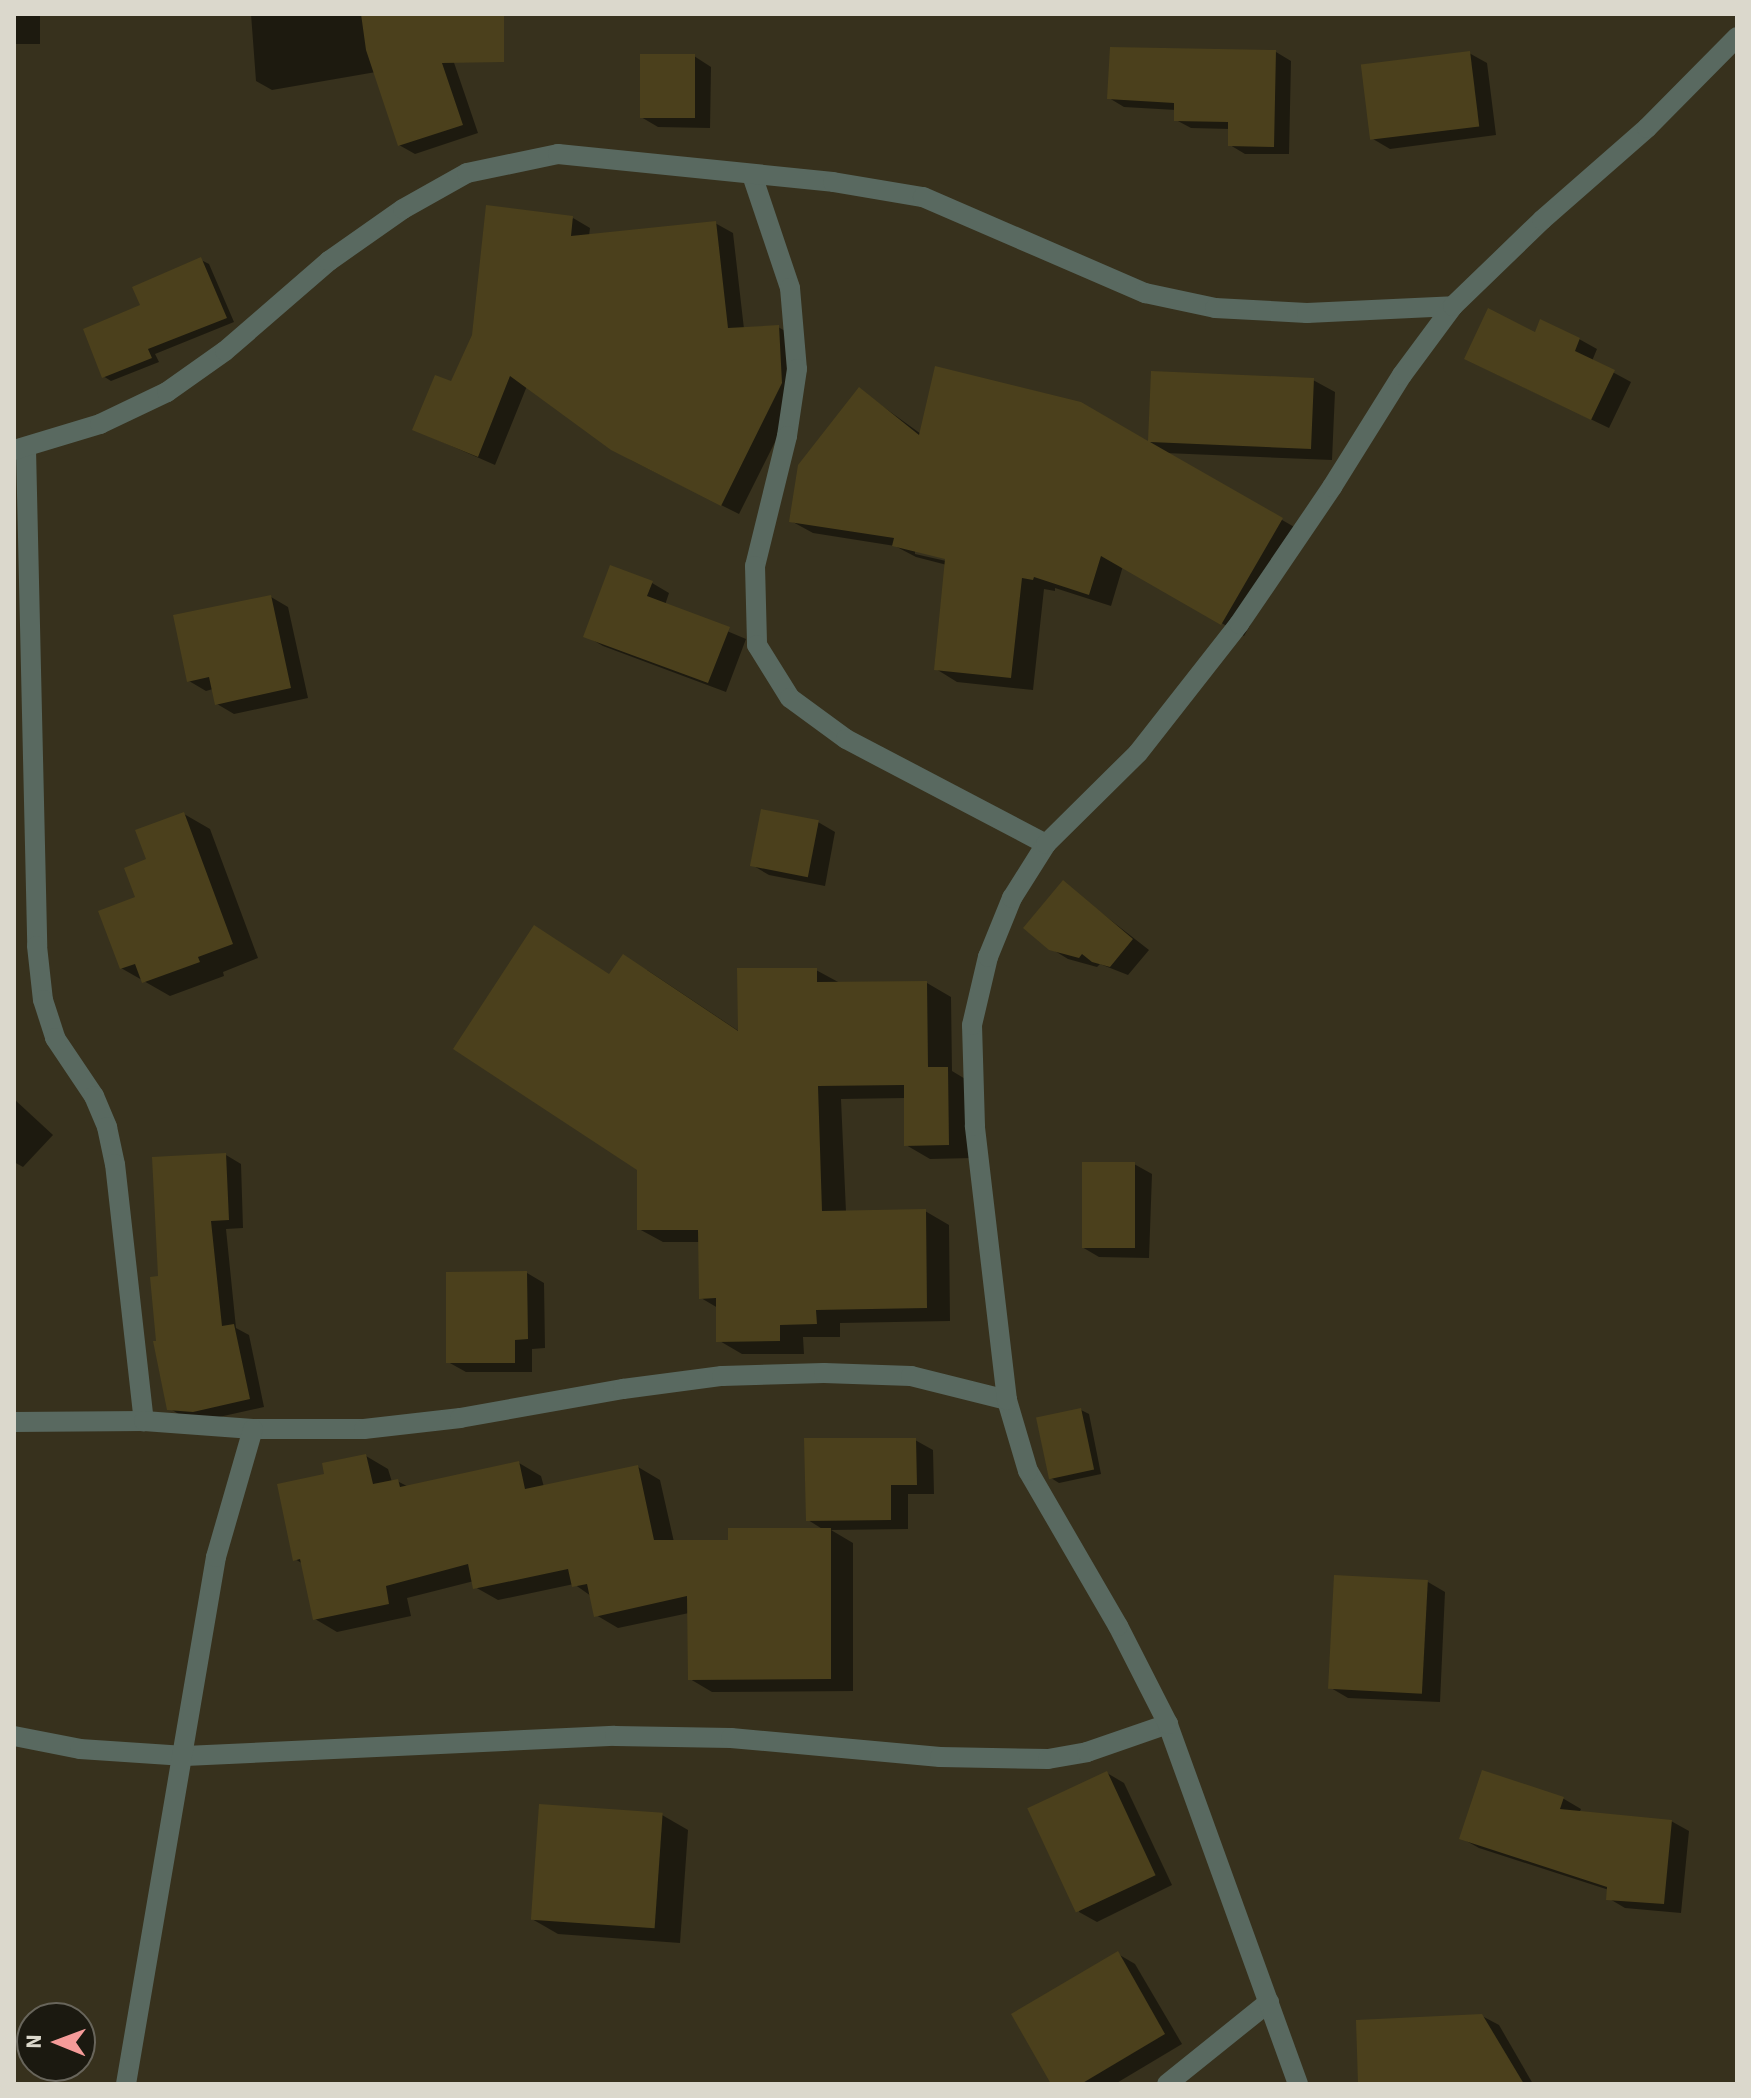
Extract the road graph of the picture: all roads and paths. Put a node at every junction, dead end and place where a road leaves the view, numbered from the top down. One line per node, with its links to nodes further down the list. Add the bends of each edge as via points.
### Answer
1 (1737, 37): 3 (street, via 1647,128)
2 (752, 175): 3 (street, via 923,197 1145,293 1215,308 1307,313); 4 (street, via 558,154 467,173 403,209 329,261 225,351 167,392 100,424); 5 (street, via 790,288 797,369 787,436 755,566 757,645 790,698 846,739)
3 (1453, 306): 5 (street, via 1239,624 1138,753)
4 (20, 450): 7 (street, via 43,1000 55,1038 94,1096 107,1127)
5 (1046, 844): 6 (street, via 1012,898 994,942 972,1025 975,1126)
6 (1007, 1400): 9 (street, via 911,1376 722,1376 364,1429); 10 (street, via 1028,1471)
7 (144, 1421): 8 (street); 9 (street)
8 (14, 1422)
9 (253, 1429): 12 (street, via 216,1557)
10 (1168, 1724): 12 (street, via 1087,1752 1048,1759 940,1757 731,1738 615,1736); 13 (street)
11 (14, 1736): 12 (street, via 80,1749)
12 (185, 1756): 14 (street)
13 (1269, 2002): 15 (street); 16 (street)
14 (126, 2084)
15 (1167, 2084)
16 (1298, 2084)

